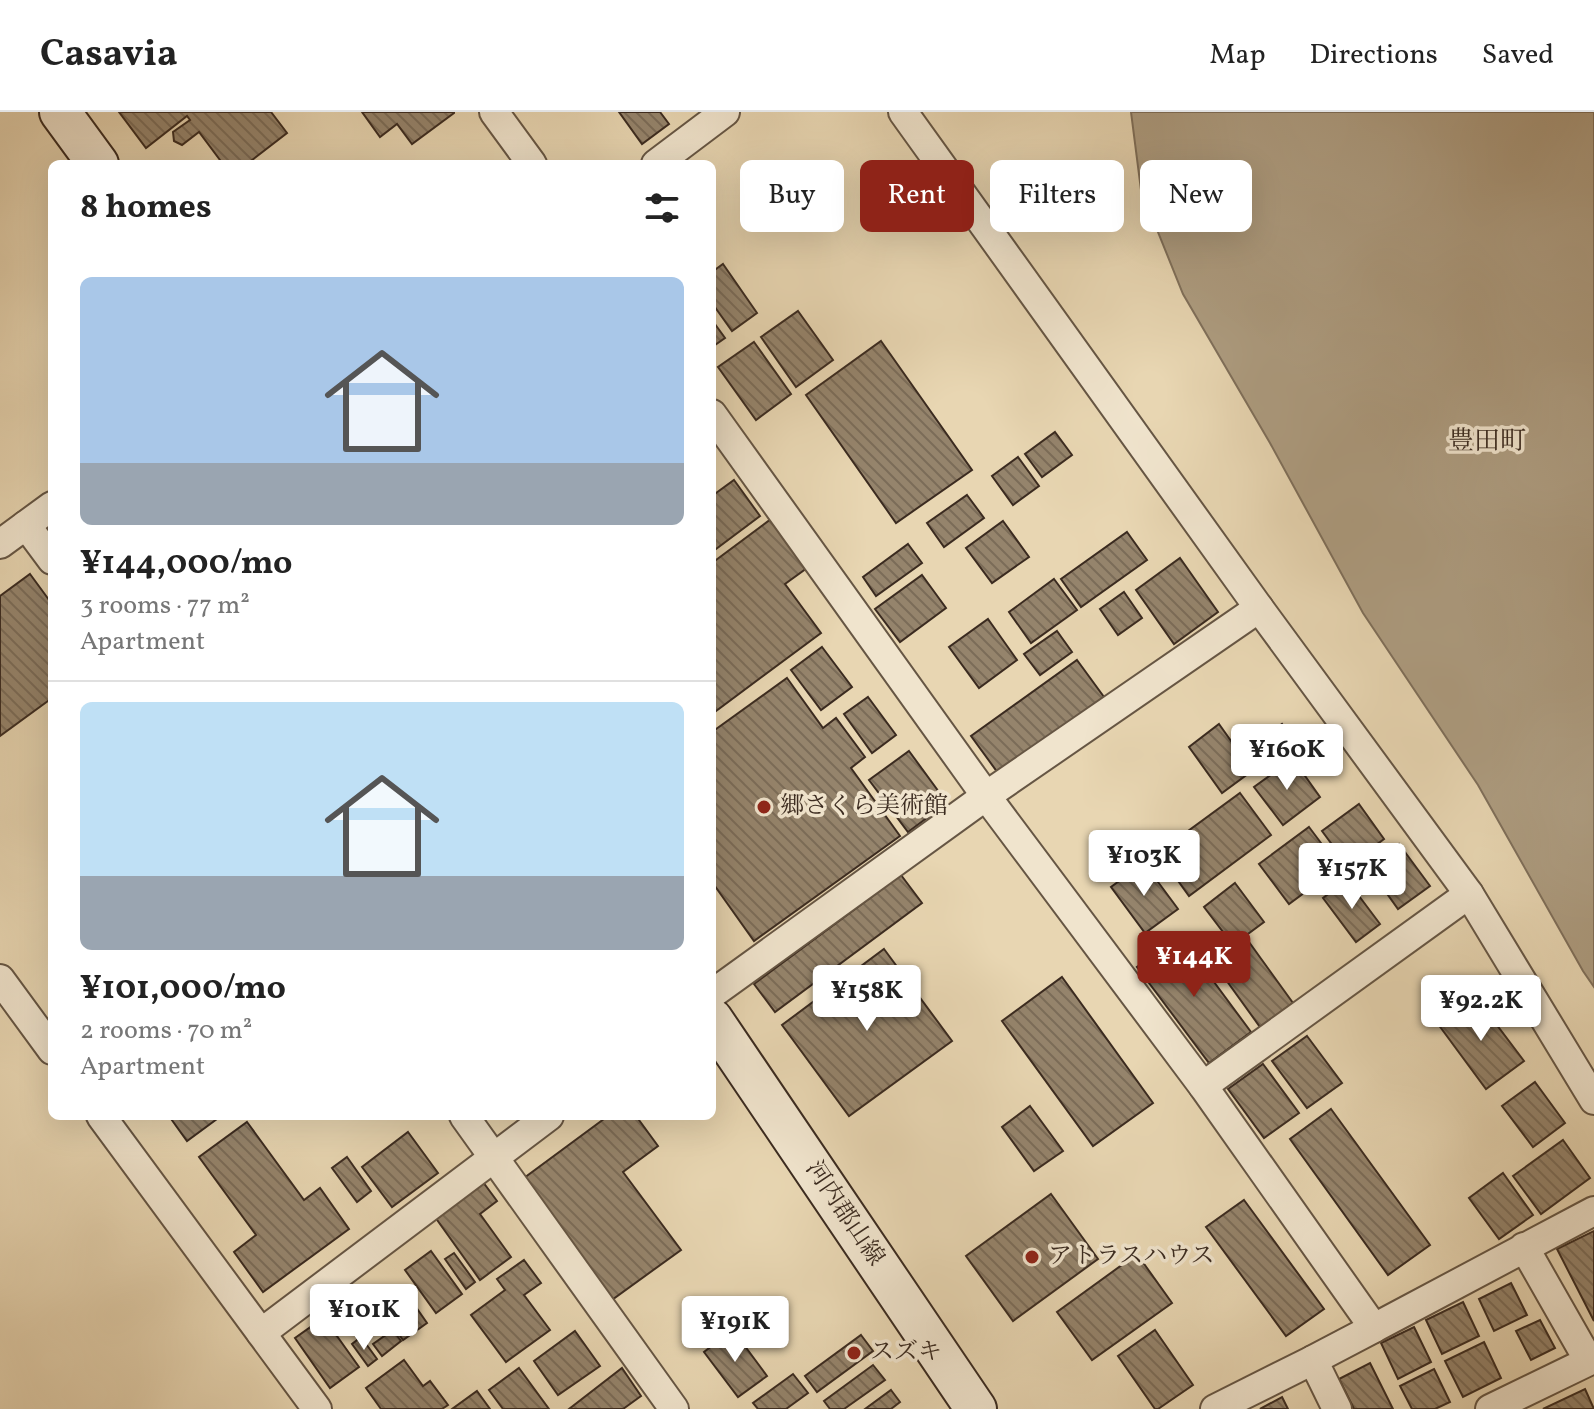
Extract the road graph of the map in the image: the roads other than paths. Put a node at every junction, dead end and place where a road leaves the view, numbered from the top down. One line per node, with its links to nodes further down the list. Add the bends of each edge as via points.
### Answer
1 (60, 112): 5 (main road)
2 (494, 112): 6 (street)
3 (725, 112): 7 (street)
4 (903, 112): 13 (street)
5 (95, 160)
6 (529, 160)
7 (661, 160)
8 (716, 420): 14 (street)
9 (48, 509): 10 (street)
10 (26, 525): 11 (street); 12 (street)
11 (0, 544)
12 (48, 555)
13 (1259, 608): 14 (street); 15 (street)
14 (986, 796): 17 (street); 20 (street)
15 (1469, 894): 20 (street); 21 (street)
16 (0, 979): 19 (street)
17 (716, 991)
18 (716, 1025): 33 (main road, 河内郡山線)
19 (48, 1045)
20 (1203, 1086): 28 (street)
21 (1594, 1100)
22 (104, 1120): 29 (street)
23 (467, 1120): 25 (street)
24 (544, 1120): 25 (street)
25 (494, 1157): 29 (street); 32 (street)
26 (1594, 1211): 27 (street)
27 (1524, 1247): 28 (street); 36 (street, via 1589,1361)
28 (1374, 1328): 30 (street)
29 (261, 1333): 31 (street)
30 (1313, 1360): 34 (street); 35 (street)
31 (317, 1409)
32 (674, 1409)
33 (976, 1409)
34 (1215, 1409)
35 (1337, 1409)
36 (1490, 1409)

